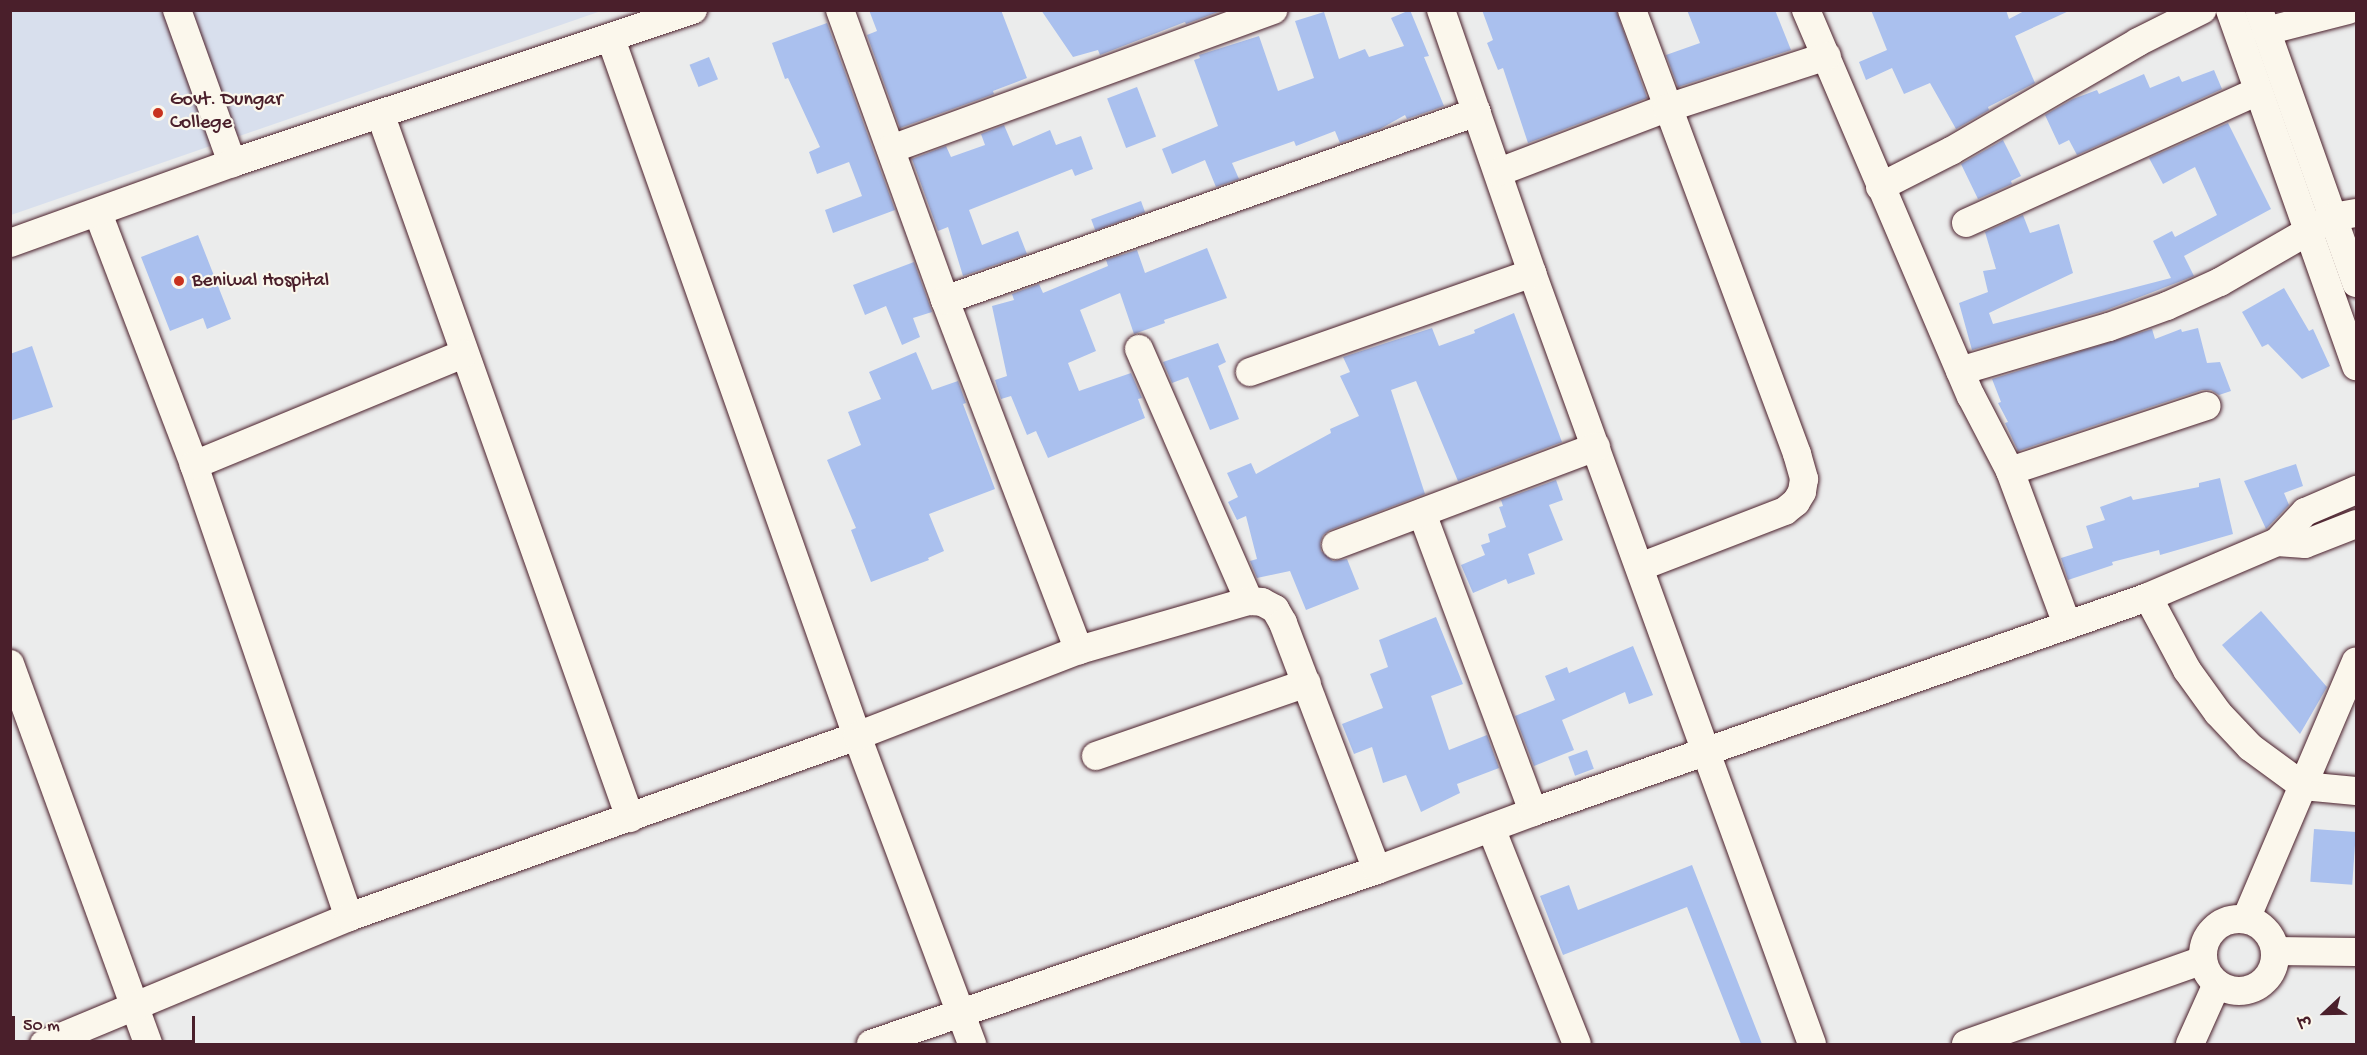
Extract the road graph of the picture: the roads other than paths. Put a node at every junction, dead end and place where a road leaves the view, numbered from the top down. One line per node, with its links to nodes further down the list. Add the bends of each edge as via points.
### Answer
1 (177, 10): 19 (street)
2 (693, 10): 12 (street)
3 (840, 10): 18 (street)
4 (1273, 10): 18 (street)
5 (1442, 10): 16 (street)
6 (1632, 10): 15 (street)
7 (1806, 10): 13 (street)
8 (2202, 10): 21 (street)
9 (2230, 10): 14 (street)
10 (2348, 10): 11 (street)
11 (2262, 21): 23 (street)
12 (611, 39): 17 (street); 52 (street)
13 (1827, 57): 15 (street); 21 (street)
14 (2258, 91): 24 (street); 25 (street)
15 (1667, 108): 20 (street); 44 (street, via 1804,479 1802,492 1785,511)
16 (1477, 112): 20 (street); 29 (street)
17 (381, 116): 19 (street); 31 (street)
18 (891, 149): 29 (street)
19 (232, 163): 22 (street)
20 (1498, 172): 27 (street)
21 (1880, 187): 33 (street)
22 (98, 213): 26 (street); 37 (street)
23 (2344, 215): 25 (street); 28 (street)
24 (1966, 223)
25 (2309, 232): 32 (street); 33 (street, via 2220,282 2167,306)
26 (10, 243)
27 (1532, 273): 34 (street); 36 (street)
28 (2356, 283)
29 (945, 300): 48 (street)
30 (1139, 349): 46 (street)
31 (464, 354): 37 (street); 58 (street)
32 (2356, 366)
33 (1960, 371): 38 (street)
34 (1250, 372)
35 (2207, 406): 38 (street)
36 (1596, 447): 40 (street); 44 (street)
37 (194, 465): 61 (street)
38 (2010, 471): 47 (street)
39 (2356, 490): 42 (street, via 2305,512)
40 (1422, 513): 43 (street); 57 (street)
41 (2356, 525): 42 (street, via 2305,544)
42 (2277, 542): 45 (street)
43 (1336, 545)
44 (1640, 567): 53 (street)
45 (2148, 597): 47 (street); 55 (street, via 2187,670 2218,713 2250,747)
46 (1249, 601): 48 (street); 51 (street, via 1275,609)
47 (2067, 624): 53 (street)
48 (1078, 650): 52 (street)
49 (2356, 661): 55 (street)
50 (10, 664): 67 (street)
51 (1307, 683): 54 (street); 60 (street)
52 (857, 736): 58 (street); 68 (street)
53 (1708, 752): 57 (street); 74 (street)
54 (1096, 756)
55 (2303, 786): 56 (street); 62 (street)
56 (2356, 791)
57 (1533, 812): 59 (street)
58 (630, 818): 61 (street)
59 (1491, 828): 60 (street); 73 (street)
60 (1377, 870): 68 (street)
61 (349, 917): 67 (street)
62 (2246, 919): 63 (street, via 2261,925); 65 (street, via 2220,923 2210,932)
63 (2275, 951): 64 (street); 66 (street, via 2268,977 2258,986 2244,991)
64 (2356, 952)
65 (2203, 960): 66 (street, via 2207,973); 75 (street)
66 (2217, 984): 76 (street)
67 (134, 1007): 69 (street); 70 (street)
68 (961, 1012): 71 (street); 72 (street)
69 (44, 1044)
70 (148, 1044)
71 (871, 1044)
72 (972, 1044)
73 (1577, 1044)
74 (1812, 1044)
75 (1966, 1044)
76 (2190, 1044)

